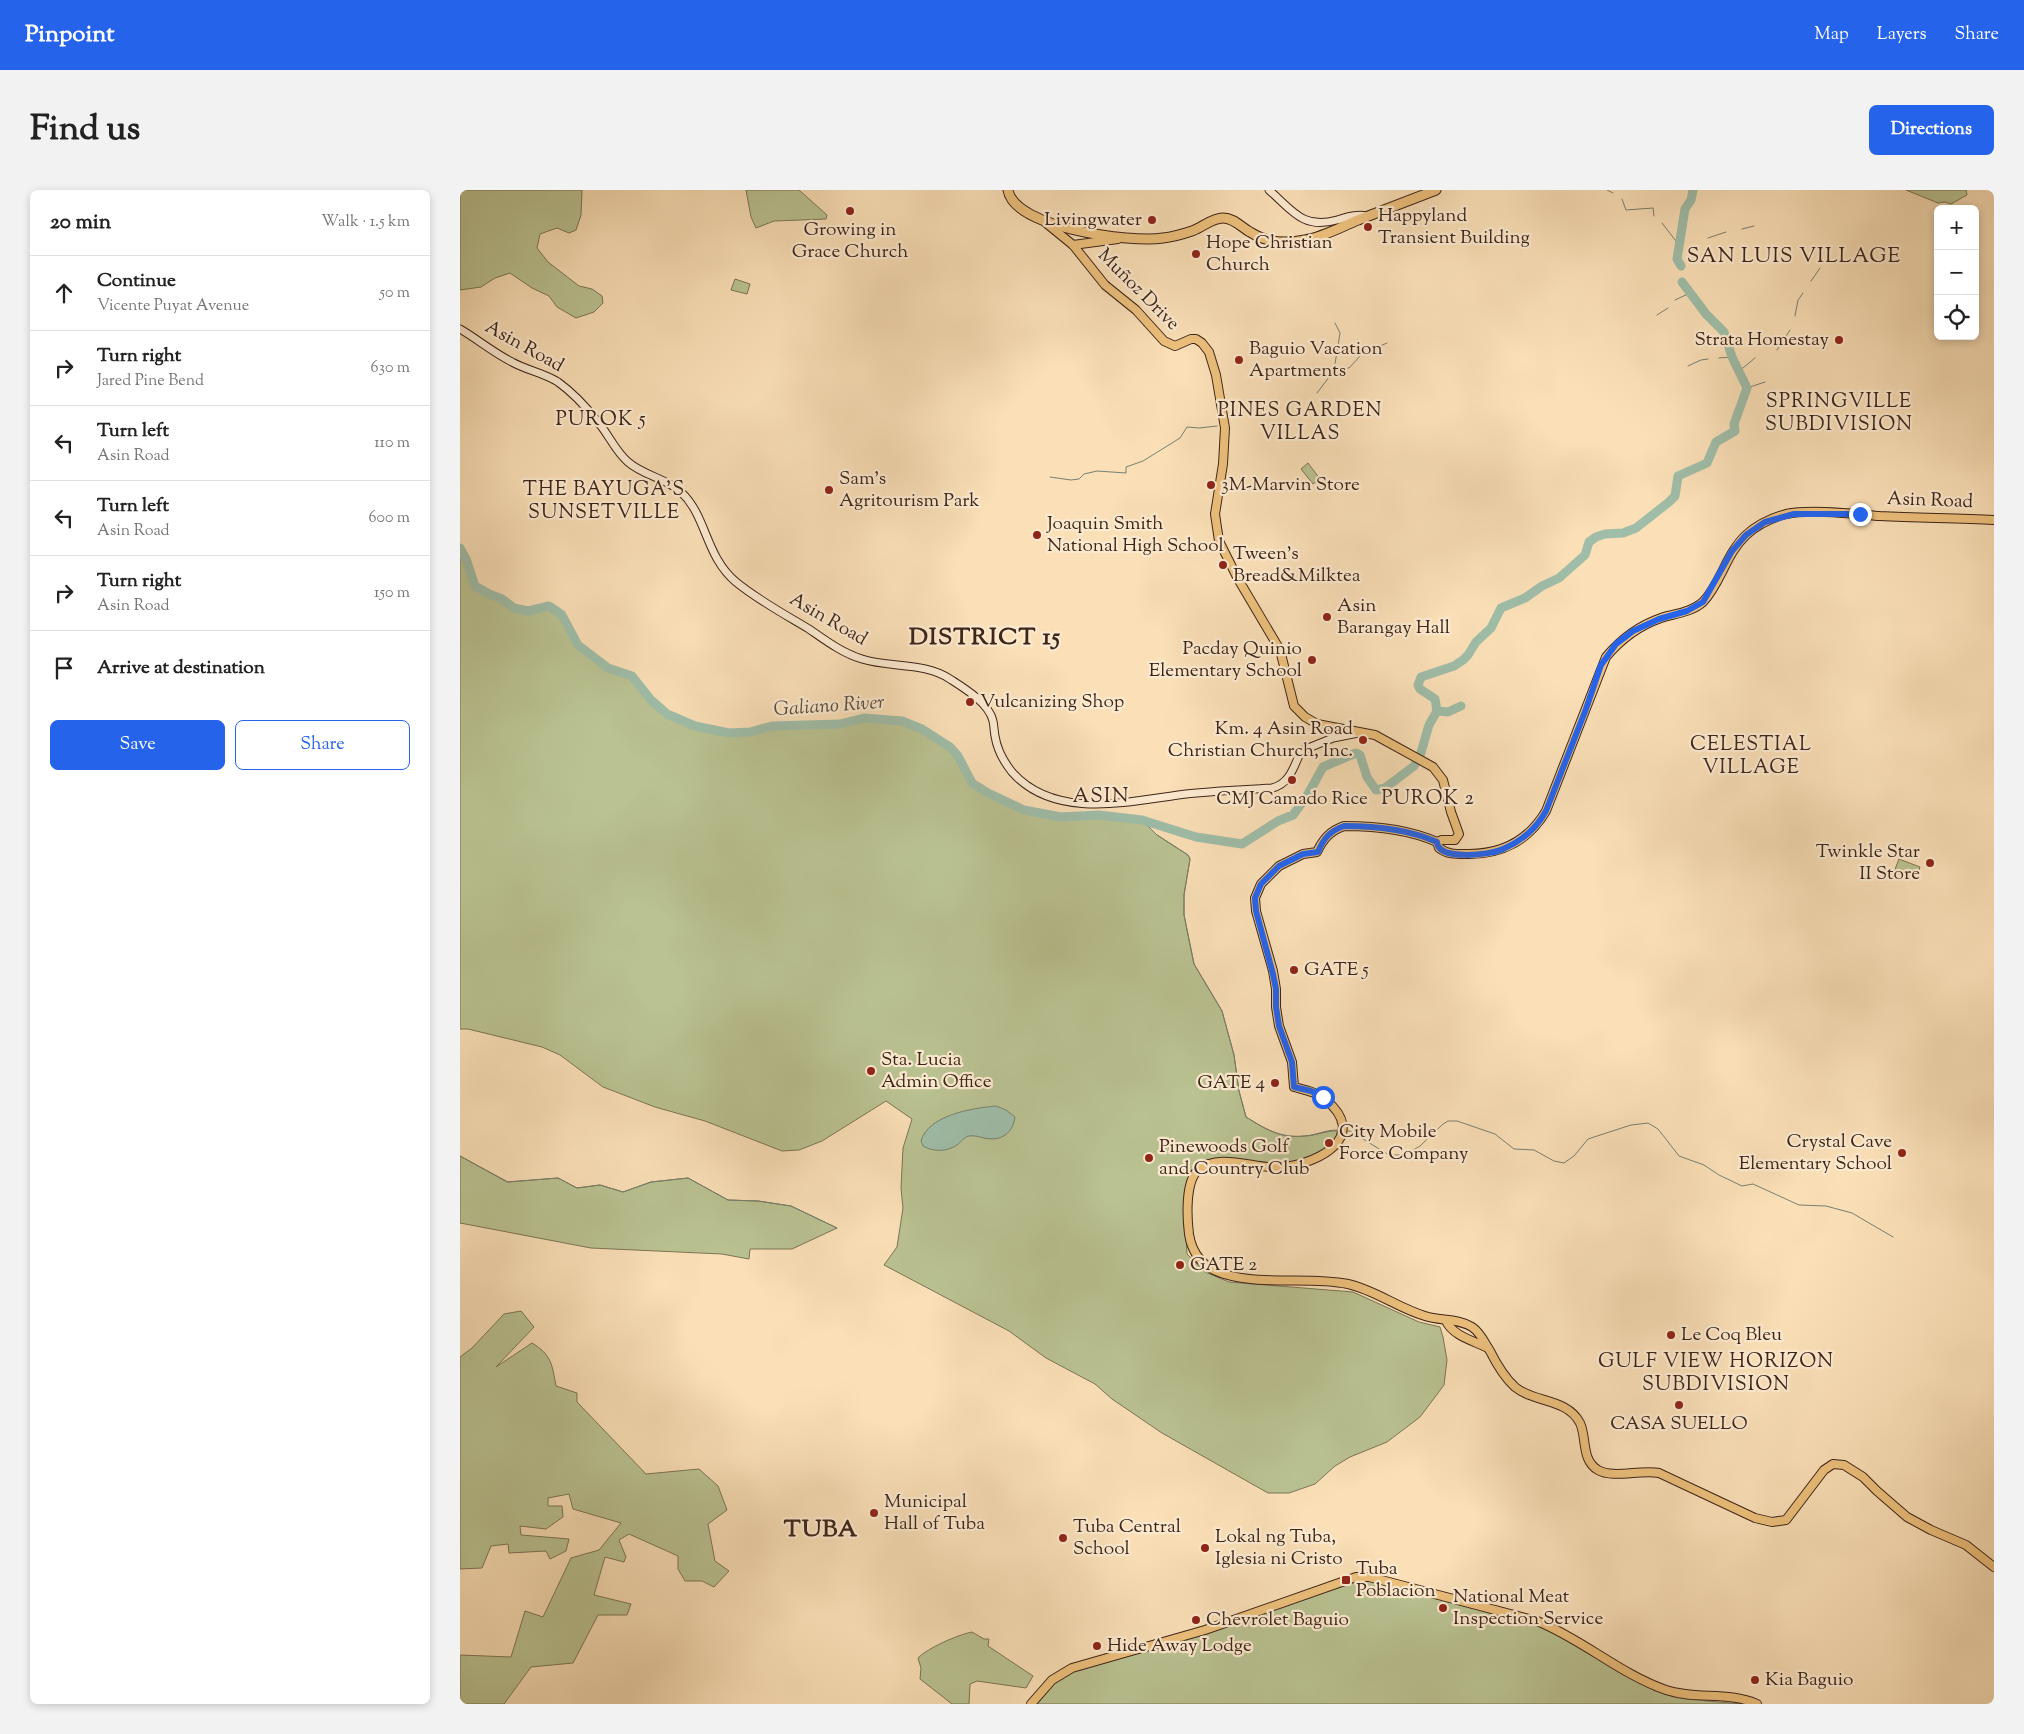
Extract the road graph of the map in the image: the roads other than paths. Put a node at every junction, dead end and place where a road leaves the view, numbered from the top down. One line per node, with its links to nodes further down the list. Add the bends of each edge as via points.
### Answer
1 (1008, 190): 5 (highway, via 1019,207)
2 (1269, 190): 4 (main road, via 1309,222 1324,223 1352,216)
3 (1436, 190): 4 (highway)
4 (1368, 216): 6 (highway, via 1315,237 1295,241 1263,238 1234,221 1222,218 1164,238)
5 (1043, 221): 6 (highway); 7 (main road, Muñoz Drive)
6 (1122, 239): 7 (main road, Muñoz Drive)
7 (1073, 245): 10 (main road, Muñoz Drive, via 1105,285 1136,310 1164,341 1175,346 1196,339 1207,348 1216,375 1225,428 1224,464 1215,514 1221,546 1280,652 1294,706 1318,724)
8 (460, 329): 10 (main road, Asin Road, via 511,362 558,383 598,422 616,449 631,464 681,492 696,514 714,555 735,581 852,656 880,664 935,671 962,687 992,716 998,746 1011,770 1023,782 1044,794 1068,802 1120,803 1280,787 1305,748)
9 (1994, 520): 11 (main road, Asin Road, via 1823,513 1785,514 1758,526 1732,551 1703,602 1633,631 1606,657 1546,811 1530,833 1503,850 1482,854 1451,854 1439,848)
10 (1363, 732): 11 (main road, via 1375,735 1428,764 1443,780 1459,831 1455,840)
11 (1437, 842): 12 (main road, Asin Road, via 1398,830 1344,826 1336,828 1325,838 1318,852 1291,859 1270,873 1261,884 1255,898 1256,911 1270,958 1279,1026 1292,1062 1294,1087 1323,1097 1340,1115 1342,1135 1333,1148 1301,1165 1274,1169 1225,1162 1199,1170 1188,1192 1188,1227 1192,1249 1201,1260 1224,1274 1348,1284 1417,1314)
12 (1446, 1320): 13 (main road, via 1462,1336); 13 (main road, via 1473,1328 1481,1334)
13 (1488, 1348): 14 (main road, via 1516,1387 1557,1404 1575,1416 1583,1431 1589,1461 1600,1471 1614,1474 1659,1473 1755,1518 1772,1522 1786,1520 1824,1470 1833,1464 1844,1465 1863,1477 1907,1517 1966,1545)
14 (1994, 1567)
15 (1031, 1704): 16 (main road, via 1052,1680 1080,1664 1177,1638 1362,1577 1556,1628 1627,1671 1668,1690 1731,1697)
16 (1757, 1704)

